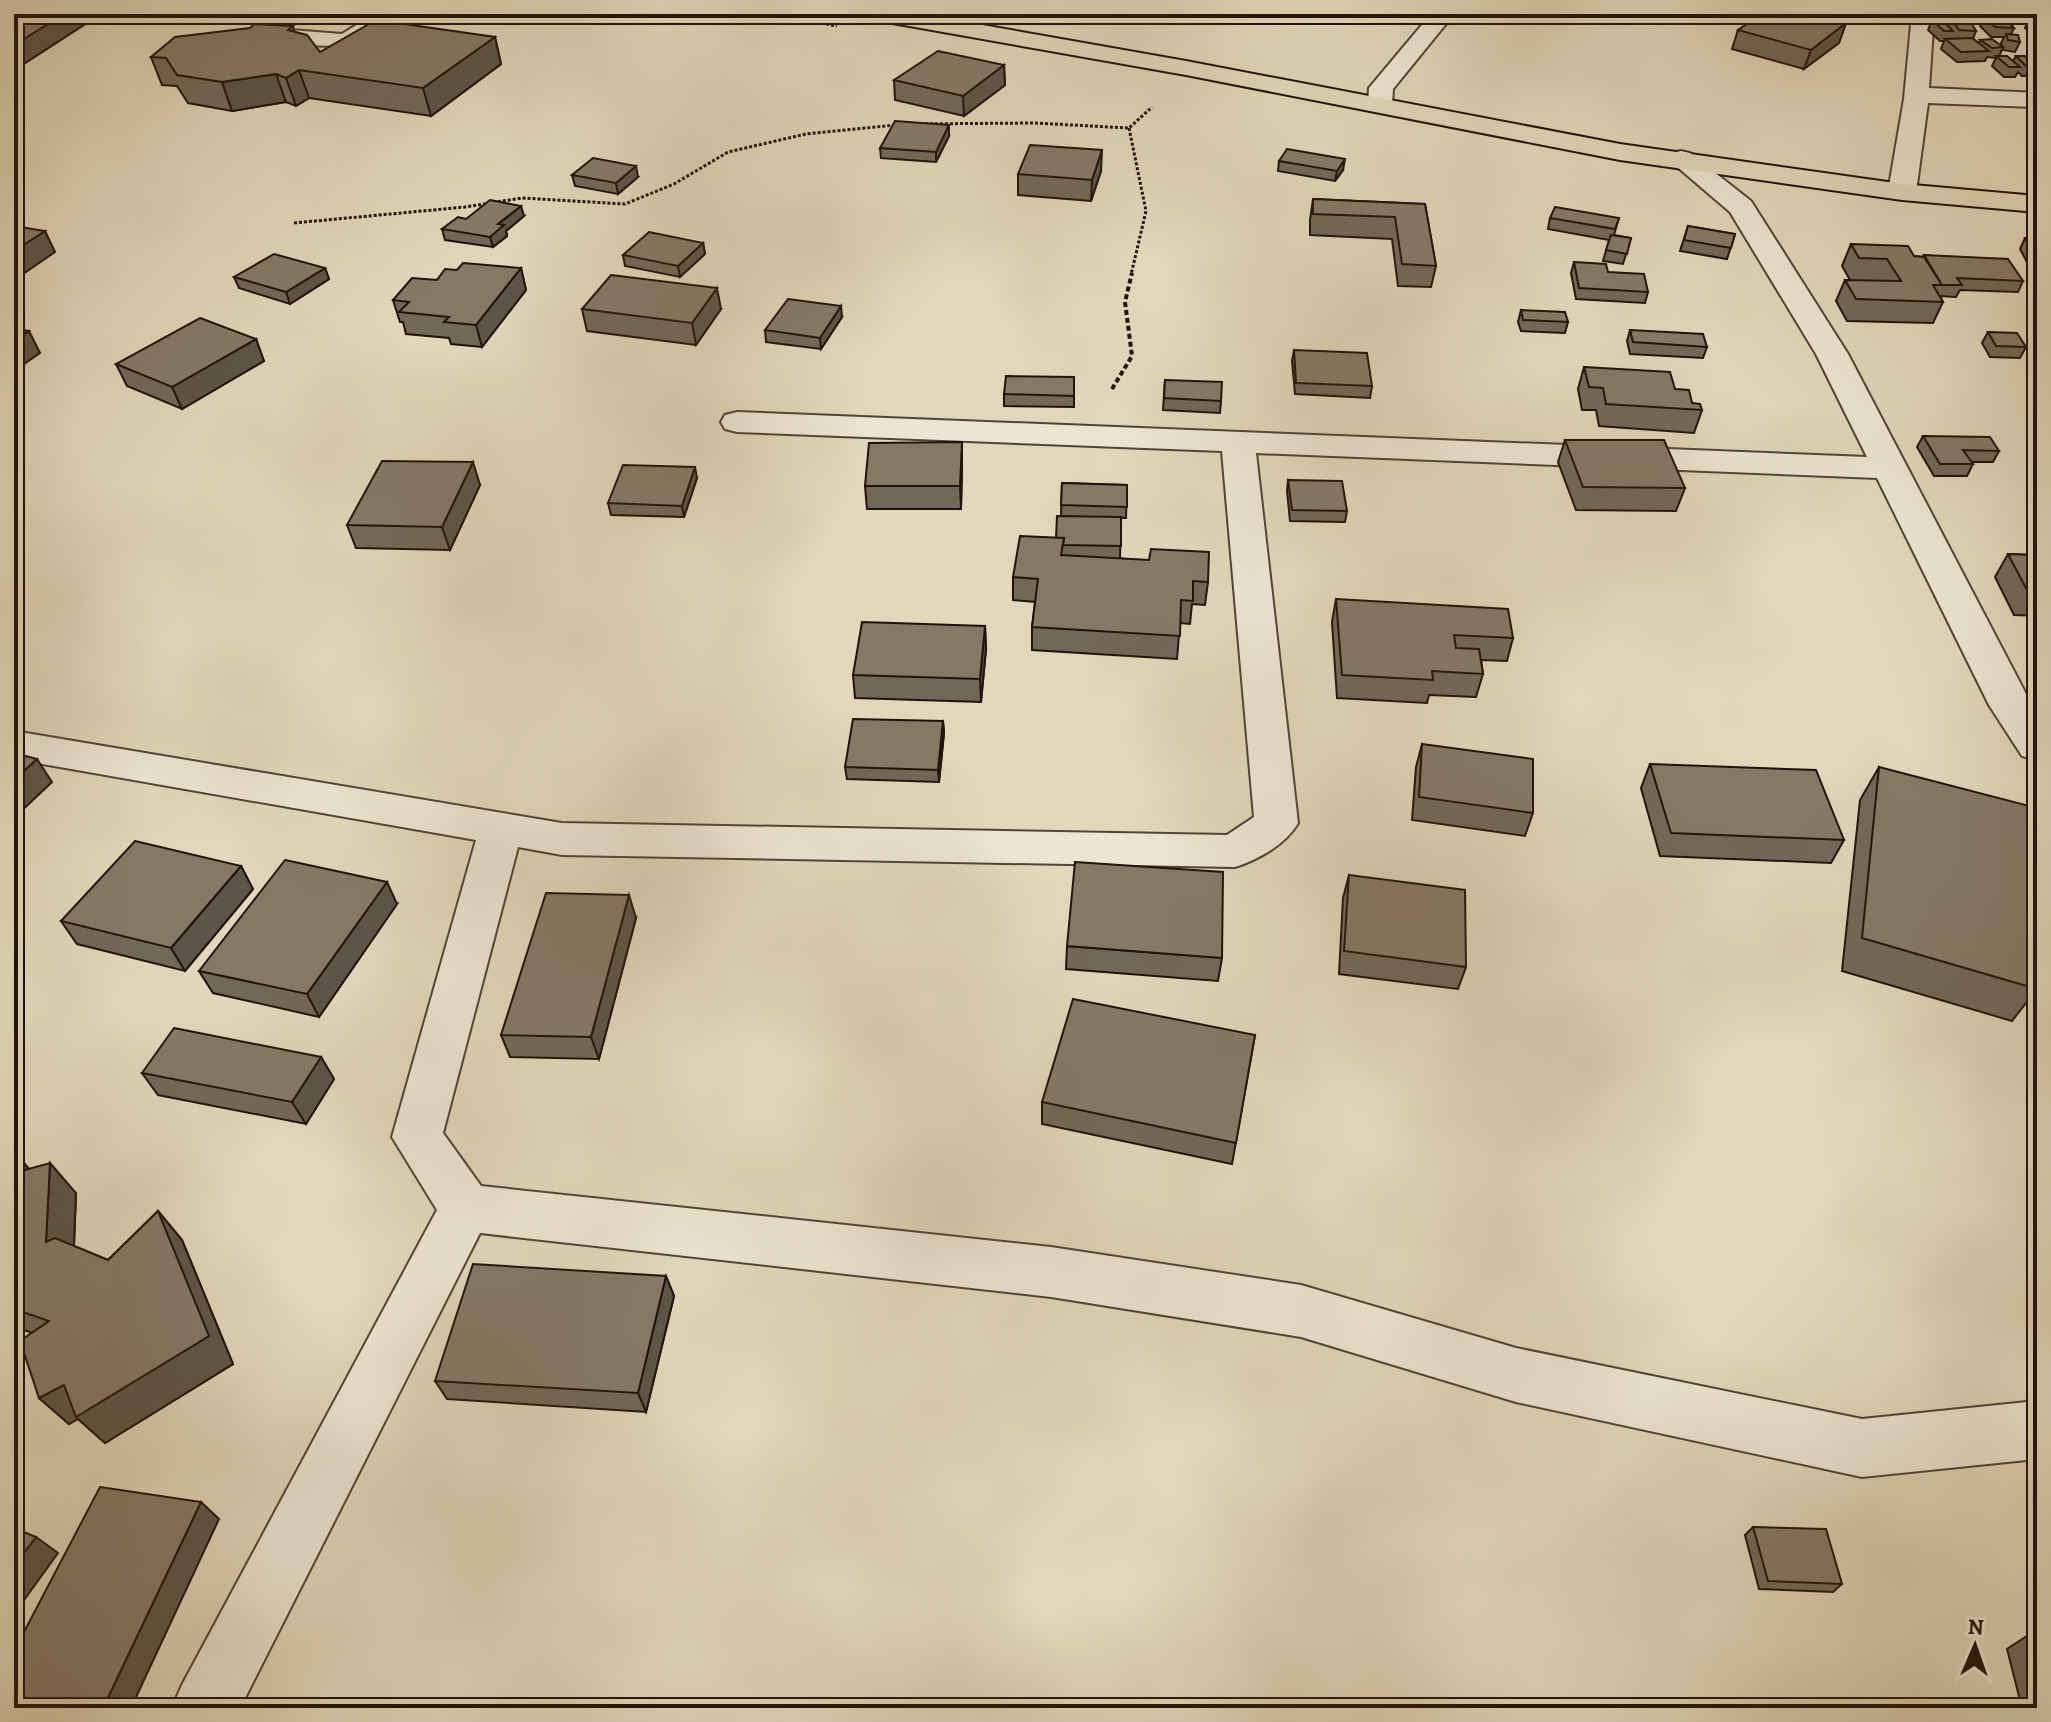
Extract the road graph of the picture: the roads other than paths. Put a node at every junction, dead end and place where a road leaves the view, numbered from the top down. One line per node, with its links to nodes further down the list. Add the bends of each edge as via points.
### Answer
1 (389, 14): 5 (street, via 352,38 329,41 273,33)
2 (881, 14): 8 (main road)
3 (1443, 14): 8 (street, via 1381,88)
4 (1923, 14): 6 (street)
5 (233, 42)
6 (1916, 99): 7 (street, via 1928,95); 10 (street)
7 (2037, 100)
8 (1380, 104): 9 (main road, via 1620,152)
9 (1681, 159): 10 (main road); 14 (street, via 1741,207 1832,354)
10 (1902, 192): 11 (main road)
11 (2037, 204)
12 (737, 422): 13 (street)
13 (1238, 442): 14 (street); 17 (street, via 1276,823 1235,851 562,839)
14 (1887, 468): 16 (street, via 2009,705)
15 (14, 745): 17 (street)
16 (2037, 746)
17 (501, 829): 18 (street, via 417,1137)
18 (466, 1208): 19 (street, via 1051,1272 1301,1311 1516,1375 1862,1448); 20 (street)
19 (2037, 1430)
20 (205, 1708)

